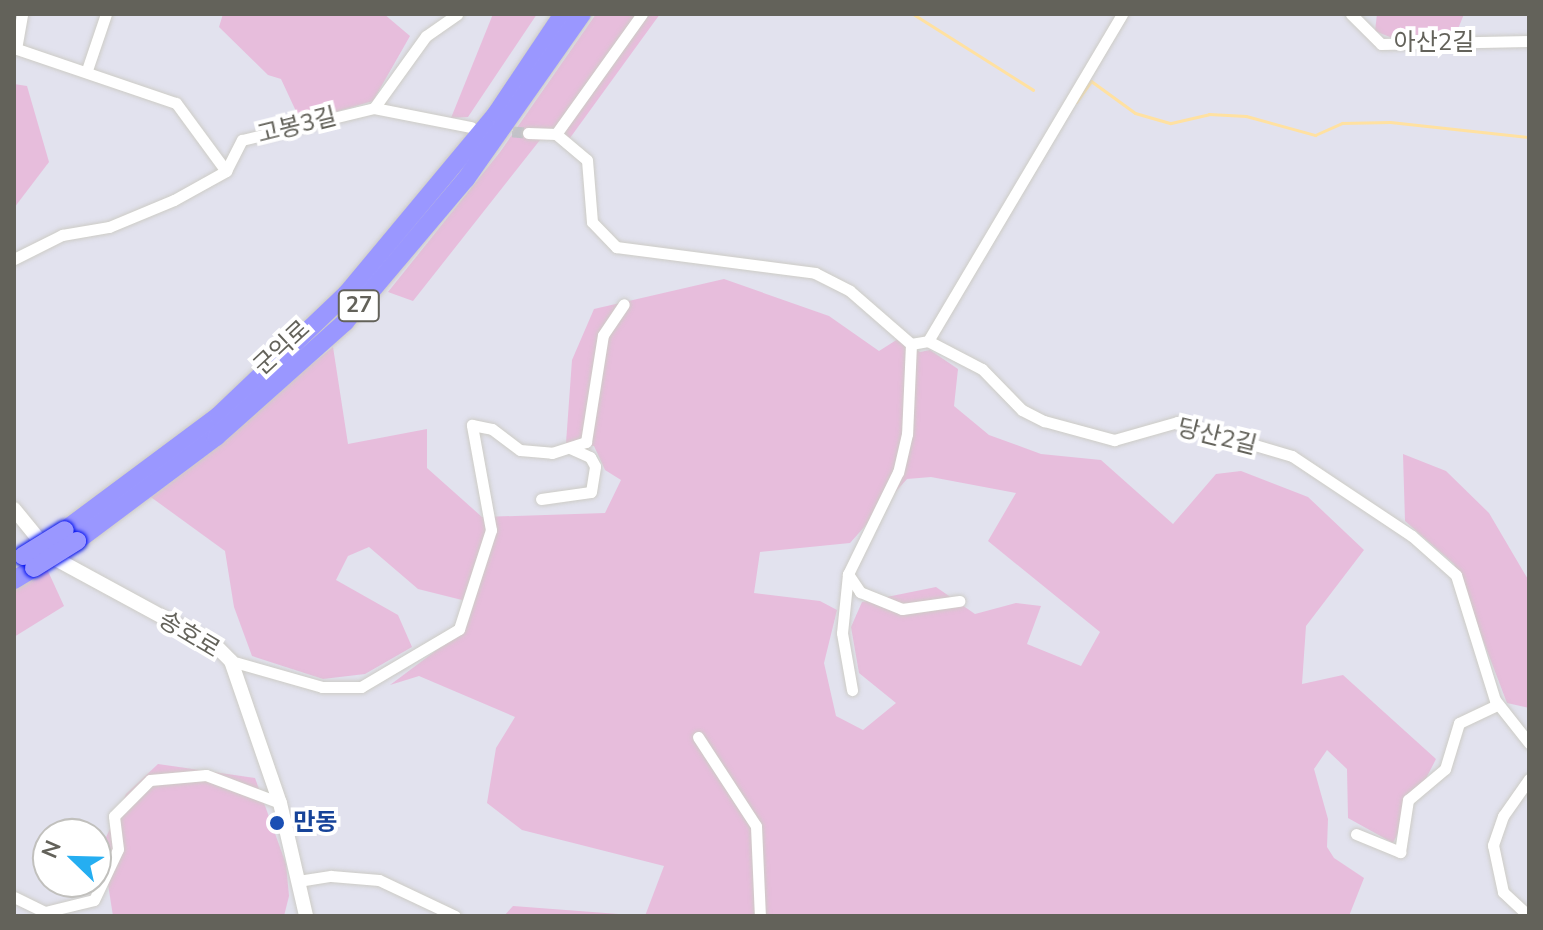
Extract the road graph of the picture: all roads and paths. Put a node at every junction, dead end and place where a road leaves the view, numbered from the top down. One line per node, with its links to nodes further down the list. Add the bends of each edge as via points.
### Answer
1 (22, 14): 10 (street)
2 (106, 14): 11 (street)
3 (457, 14): 12 (street, via 426,36)
4 (563, 14): 24 (highway, 군익로 / 27, via 487,125 347,293 218,416)
5 (582, 14): 24 (highway, 군익로 / 27, via 466,179 345,322 216,437)
6 (642, 14): 15 (street)
7 (1122, 14): 19 (street)
8 (1351, 14): 9 (street, 아산2길, via 1381,44)
9 (1529, 41)
10 (15, 48): 11 (street)
11 (87, 70): 16 (street, via 176,103)
12 (374, 108): 13 (street, 고봉3길); 16 (street, 고봉3길, via 242,140)
13 (471, 127)
14 (528, 133): 15 (street)
15 (556, 134): 20 (street, via 587,160 592,222 616,247 815,273 850,291)
16 (226, 171): 17 (street, 고봉3길, via 109,227 62,235)
17 (14, 259)
18 (624, 304): 21 (street, via 603,335 586,442)
19 (928, 341): 20 (street); 31 (street, 당산2길, via 982,369 1022,410 1044,421 1114,440 1177,422 1292,456 1412,536 1456,575)
20 (911, 344): 26 (street, via 907,434 898,472)
21 (570, 448): 22 (street, via 590,457 595,466 591,492); 29 (street, via 552,453 520,450 492,429 472,425 491,530 459,629 434,645 361,687 322,687)
22 (541, 499)
23 (14, 509): 29 (main road, 송호로, via 54,558 216,646)
24 (71, 536): 25 (highway, 군익로 / 27, bridge)
25 (24, 562): 27 (highway, 군익로 / 27)
26 (848, 574): 28 (street, via 860,592 902,609); 30 (street, via 842,633)
27 (14, 580)
28 (959, 601)
29 (231, 661): 35 (main road, 송호로)
30 (852, 690)
31 (1497, 705): 33 (street, 당산2길); 36 (street, via 1459,723 1445,769 1408,800 1400,852)
32 (698, 737): 41 (street, via 756,826)
33 (1529, 743)
34 (1529, 779): 42 (street, via 1503,816 1493,845 1503,892)
35 (280, 803): 37 (main road, 송호로); 38 (street, via 206,775 150,780 114,816 118,849 94,900 45,912)
36 (1356, 834)
37 (298, 881): 39 (main road, 송호로); 40 (street, via 331,876 379,880)
38 (14, 897)
39 (306, 916)
40 (455, 916)
41 (760, 916)
42 (1529, 916)

